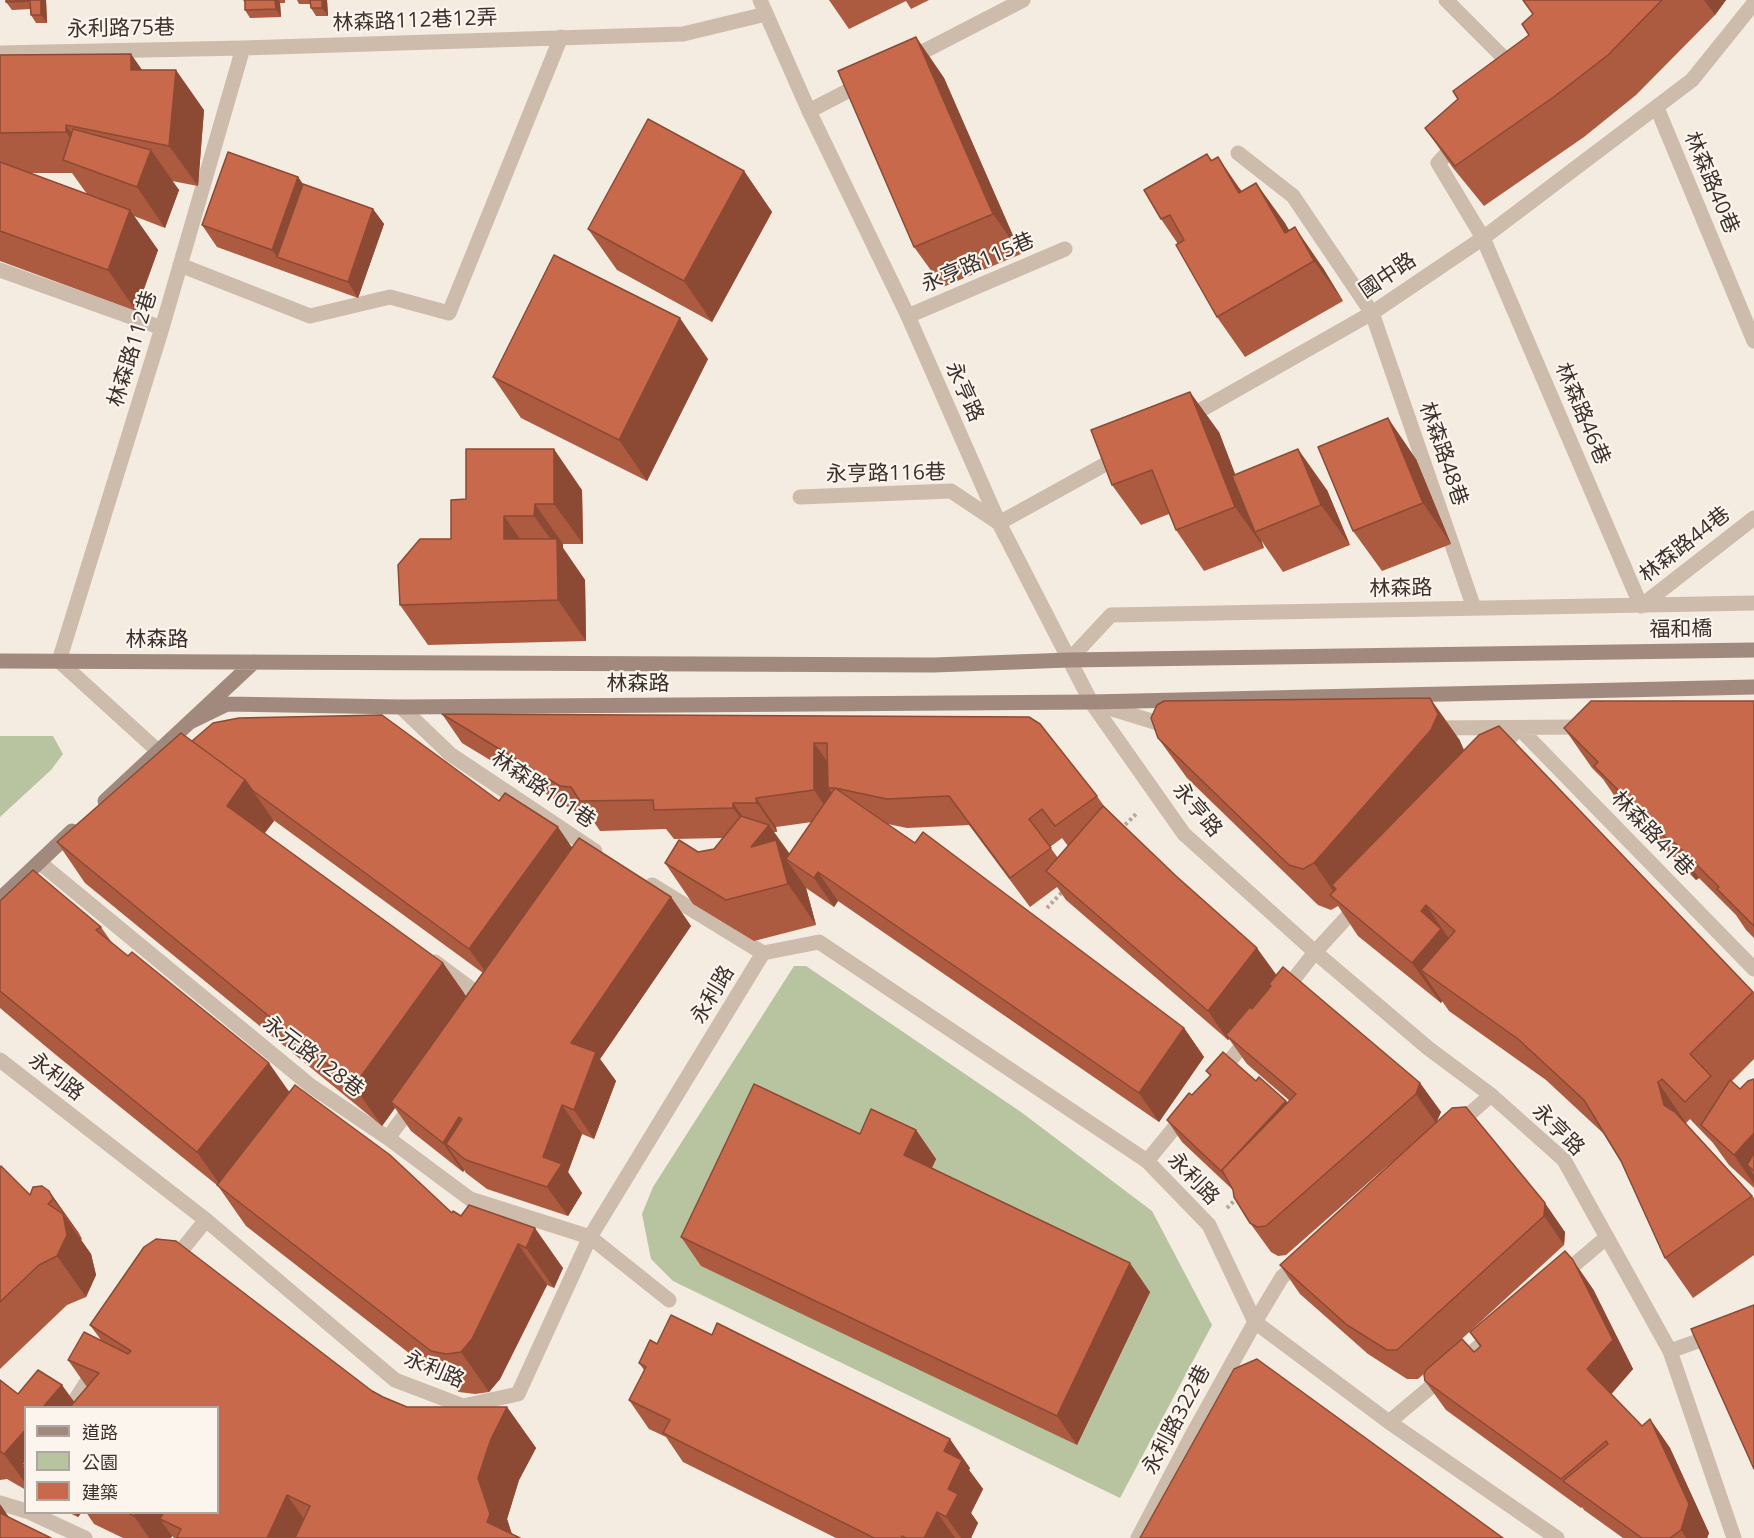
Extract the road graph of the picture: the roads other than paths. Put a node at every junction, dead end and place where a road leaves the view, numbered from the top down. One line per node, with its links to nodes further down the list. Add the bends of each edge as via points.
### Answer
1 (1023, 0): 10 (street)
2 (1446, 0): 8 (street)
3 (1754, 3): 9 (street, 國中路, via 1692,80)
4 (763, 7): 5 (street, 林森路112巷12弄, via 683,34); 10 (street, 永亨路)
5 (561, 37): 6 (street, 林森路112巷12弄); 15 (street, via 449,313 390,297 310,316)
6 (243, 48): 7 (street, 永利路75巷); 15 (street, 林森路112巷)
7 (0, 53)
8 (1512, 65)
9 (1657, 108): 13 (street, 國中路); 20 (street, 林森路40巷)
10 (809, 111): 18 (street, 永亨路)
11 (1471, 128): 13 (street, 林森路46巷, via 1438,163)
12 (1238, 153): 17 (street, 林森路48巷, via 1293,196)
13 (1484, 238): 17 (street, 國中路); 27 (street, 林森路46巷)
14 (1065, 249): 18 (street, 永亨路115巷)
15 (180, 266): 19 (street, 林森路112巷)
16 (0, 270): 19 (street)
17 (1372, 313): 21 (street, 國中路); 28 (street, 林森路48巷)
18 (908, 316): 25 (street, 永亨路)
19 (162, 328): 32 (street, 林森路112巷)
20 (1754, 341)
21 (1177, 424)
22 (1135, 447): 25 (street)
23 (800, 497): 25 (street, 永亨路116巷, via 951,491)
24 (1754, 518): 27 (street, 林森路44巷)
25 (999, 523): 31 (street, 永亨路)
26 (1754, 603): 27 (street, 林森路)
27 (1641, 606): 28 (street, 林森路)
28 (1474, 608): 31 (street, 林森路, via 1111,615)
29 (1754, 650): 30 (street, 福和橋)
30 (1610, 652): 31 (street, 林森路)
31 (1069, 660): 34 (street, 林森路, via 934,665); 36 (street, 永亨路)
32 (59, 661): 33 (street, 林森路); 34 (street, 林森路); 43 (street)
33 (4, 662)
34 (254, 662): 38 (street, 林森路)
35 (1754, 687): 36 (street, 林森路)
36 (1090, 702): 37 (street, 林森路); 40 (street, 林森路, via 1176,728); 51 (street, 永亨路, via 1184,834)
37 (401, 706): 38 (street, 林森路, via 227,704); 46 (street, 林森路101巷, via 450,754)
38 (190, 722): 43 (street, 林森路)
39 (1601, 727): 42 (street)
40 (1188, 728)
41 (1413, 728): 42 (street)
42 (1519, 728): 44 (street); 54 (street, 林森路41巷)
43 (158, 751): 45 (street); 47 (street, 林森路)
44 (1488, 763)
45 (173, 764)
46 (597, 856)
47 (39, 862): 50 (street, 林森路); 64 (street, 永元路128巷, via 311,1086)
48 (635, 875): 53 (street)
49 (1370, 892): 51 (street)
50 (0, 899)
51 (1316, 952): 56 (street); 61 (street, 永亨路, via 1428,1048)
52 (423, 953): 55 (street)
53 (763, 953): 65 (street, 永利路, via 819,942); 67 (street, 永利路)
54 (1754, 969)
55 (488, 1001)
56 (1273, 1006)
57 (1259, 1024): 59 (street)
58 (0, 1060): 66 (street, 永利路)
59 (1208, 1088)
60 (422, 1092): 64 (street)
61 (1491, 1095): 63 (street); 68 (street, 永亨路, via 1564,1160)
62 (1193, 1106): 65 (street)
63 (1447, 1133)
64 (388, 1138): 67 (street, 永元路128巷, via 471,1199)
65 (1147, 1161): 74 (street, 永利路, via 1209,1225)
66 (206, 1221): 67 (street, 永利路, via 395,1380 463,1406 518,1394); 70 (street)
67 (590, 1237): 72 (street)
68 (1608, 1237): 71 (street); 76 (street, 永亨路)
69 (1308, 1254): 74 (street, 永利路322巷, via 1282,1277)
70 (161, 1275)
71 (1553, 1283)
72 (669, 1300)
73 (1754, 1321): 76 (street)
74 (1255, 1322): 79 (street, 永利路); 84 (street, 永利路322巷)
75 (1508, 1322): 79 (street)
76 (1670, 1351): 86 (street, 永亨路)
77 (100, 1362): 78 (street)
78 (74, 1402)
79 (1389, 1422): 85 (street, 永利路)
80 (0, 1503): 81 (street)
81 (24, 1511)
82 (31, 1514): 83 (street)
83 (85, 1538)
84 (1138, 1538)
85 (1557, 1538)
86 (1734, 1538)

